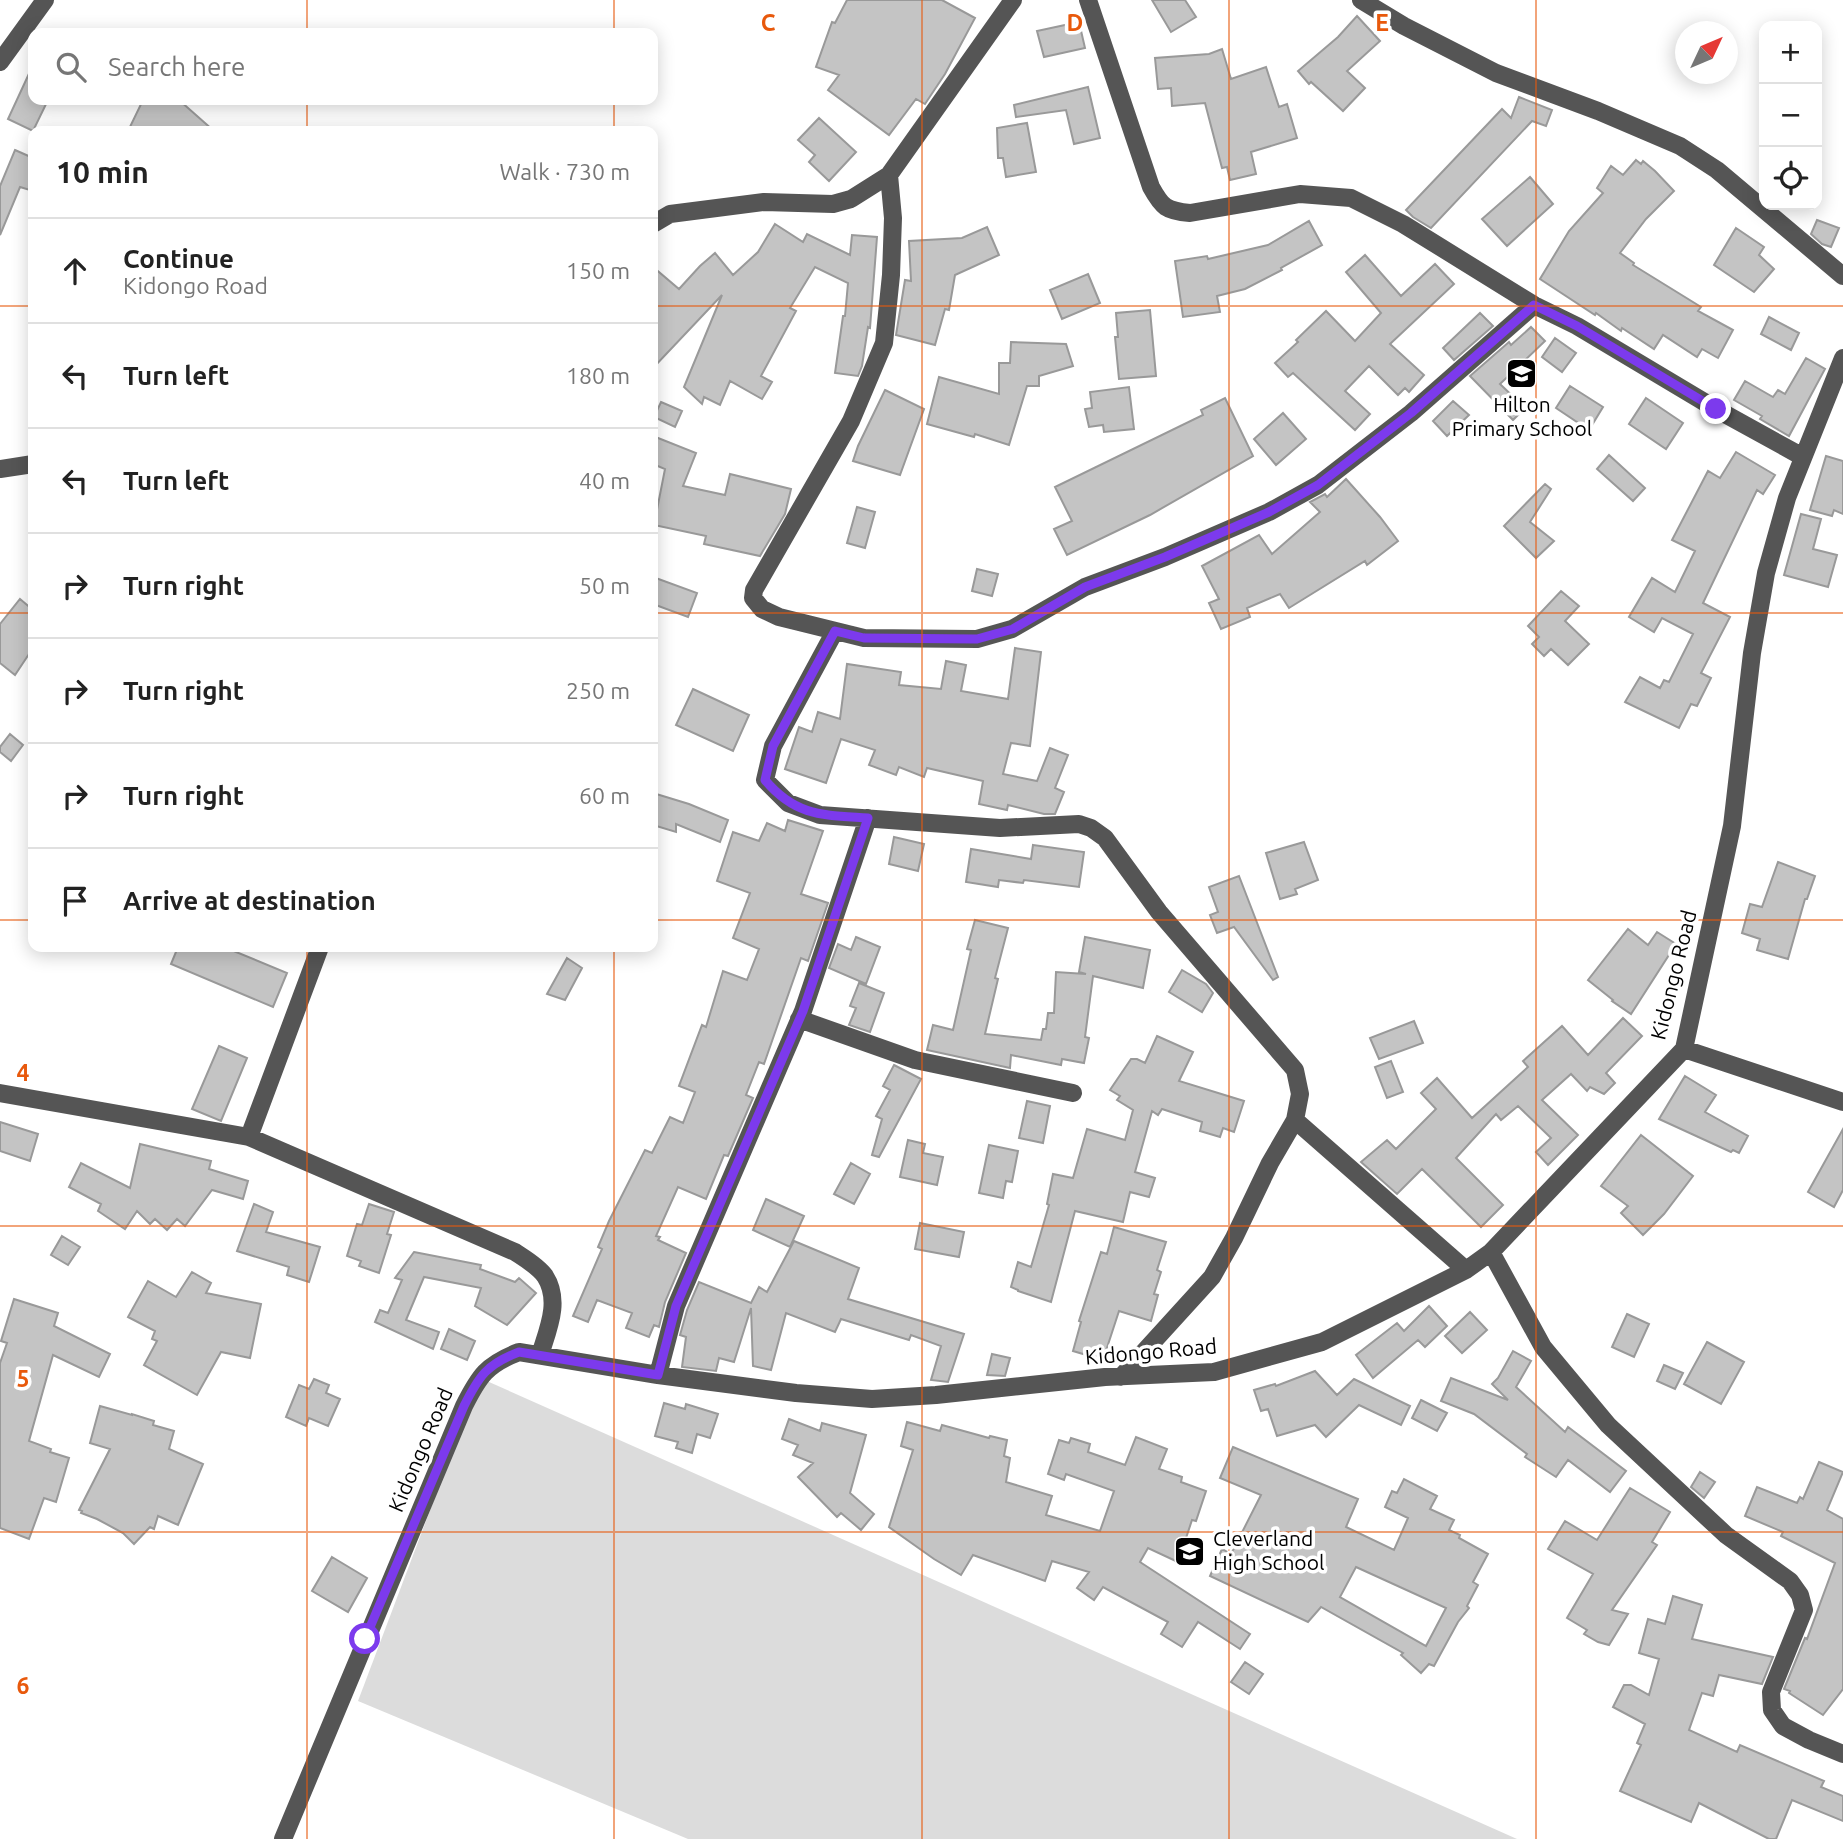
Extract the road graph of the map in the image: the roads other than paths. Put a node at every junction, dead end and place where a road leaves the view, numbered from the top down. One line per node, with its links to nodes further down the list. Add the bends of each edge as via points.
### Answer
1 (45, 0): 5 (street)
2 (1013, 0): 6 (street)
3 (1088, 0): 9 (street, via 1161,205 1190,213 1300,194 1351,198 1403,224)
4 (1361, 0): 8 (street, via 1496,73 1680,146 1717,170)
5 (0, 62)
6 (888, 175): 7 (street, via 851,200 832,204 764,202 670,214); 14 (street, via 893,218 884,343 851,421 754,590 762,609)
7 (658, 221)
8 (1843, 276)
9 (1534, 305): 11 (street); 14 (street, via 1411,413 1318,485 1269,512 1085,587 1013,629 977,639 864,638)
10 (1843, 358): 11 (street, Kidongo Road)
11 (1803, 457): 18 (street, Kidongo Road, via 1766,573 1732,826)
12 (28, 465): 13 (street)
13 (0, 468)
14 (835, 631): 15 (street, via 773,746 765,780 788,803 820,815)
15 (868, 818): 17 (street); 22 (street, via 1000,828 1079,824 1091,828 1105,838 1160,912 1294,1070 1300,1094)
16 (318, 952): 23 (street)
17 (799, 1019): 20 (street, via 915,1060); 27 (street, via 676,1306)
18 (1684, 1049): 21 (street); 24 (street, Kidongo Road)
19 (0, 1093): 23 (street)
20 (1073, 1093)
21 (1843, 1102)
22 (1295, 1120): 25 (street); 28 (street, via 1212,1277)
23 (249, 1137): 26 (street, via 515,1251 545,1276 554,1309)
24 (1491, 1252): 25 (street, Kidongo Road); 29 (street, via 1543,1347 1608,1425 1726,1535 1790,1581 1800,1595 1804,1611 1772,1692 1772,1710 1783,1726)
25 (1466, 1270): 28 (street, Kidongo Road, via 1322,1342 1214,1372)
26 (540, 1354): 27 (street, Kidongo Road); 30 (street, Kidongo Road, via 519,1352 501,1358 478,1378)
27 (658, 1375): 28 (street, Kidongo Road, via 872,1399)
28 (1121, 1377)
29 (1843, 1754)
30 (284, 1839)

